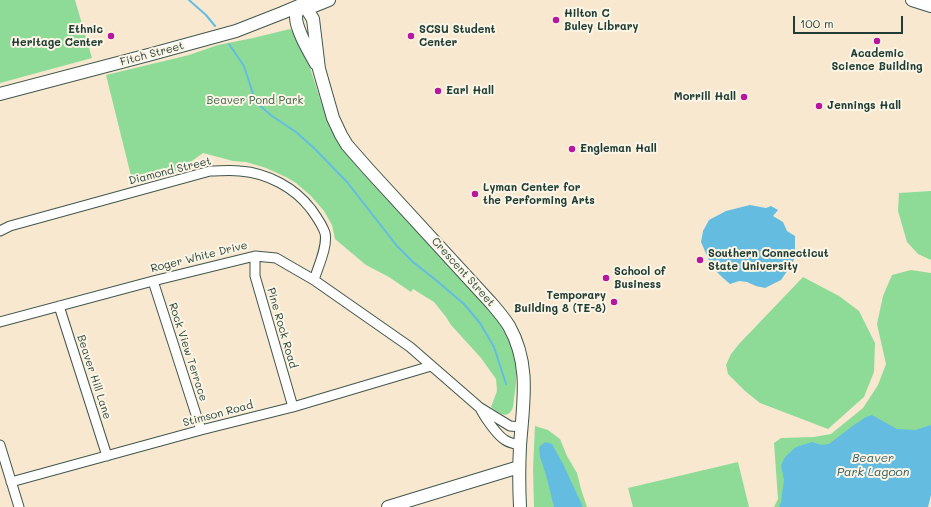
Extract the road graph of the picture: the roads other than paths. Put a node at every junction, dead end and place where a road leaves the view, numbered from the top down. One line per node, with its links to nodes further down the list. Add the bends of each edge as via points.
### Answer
1 (329, 0): 3 (main road, Fitch Street, via 314,6)
2 (912, 0): 4 (main road)
3 (304, 3): 5 (main road, Crescent Street, via 313,19); 5 (main road, Crescent Street, via 296,15 297,26); 6 (main road, Fitch Street, via 213,38)
4 (931, 6)
5 (319, 69): 16 (main road, Crescent Street, via 333,118 347,145 492,304 509,326 517,344 523,369)
6 (0, 94)
7 (0, 232): 9 (street, Diamond Street, via 29,220 210,171 241,171 261,175 293,191 318,218 325,233 324,249)
8 (255, 256): 9 (street, Roger White Drive, via 276,258); 10 (street, Roger White Drive); 14 (street, Pine Rock Road, via 255,276)
9 (314, 280): 13 (street, Roger White Drive, via 410,347)
10 (153, 281): 11 (street, Roger White Drive); 17 (street, Rock View Terrace)
11 (59, 306): 12 (street, Roger White Drive); 20 (street, Beaver Hill Lane)
12 (0, 322)
13 (431, 366): 14 (street, Stimson Road); 15 (street, Roger White Drive)
14 (293, 407): 17 (street, Stimson Road)
15 (479, 407): 16 (street, Roger White Drive, via 510,426); 19 (street, Roger White Drive, via 504,440)
16 (522, 427): 19 (main road, Crescent Street)
17 (201, 430): 20 (street, Stimson Road)
18 (0, 445): 22 (street)
19 (520, 445): 21 (main road, Crescent Street)
20 (107, 456): 22 (street, Stimson Road)
21 (520, 467): 24 (main road); 25 (main road, Crescent Street)
22 (11, 482): 23 (street)
23 (19, 507)
24 (388, 507)
25 (520, 507)

